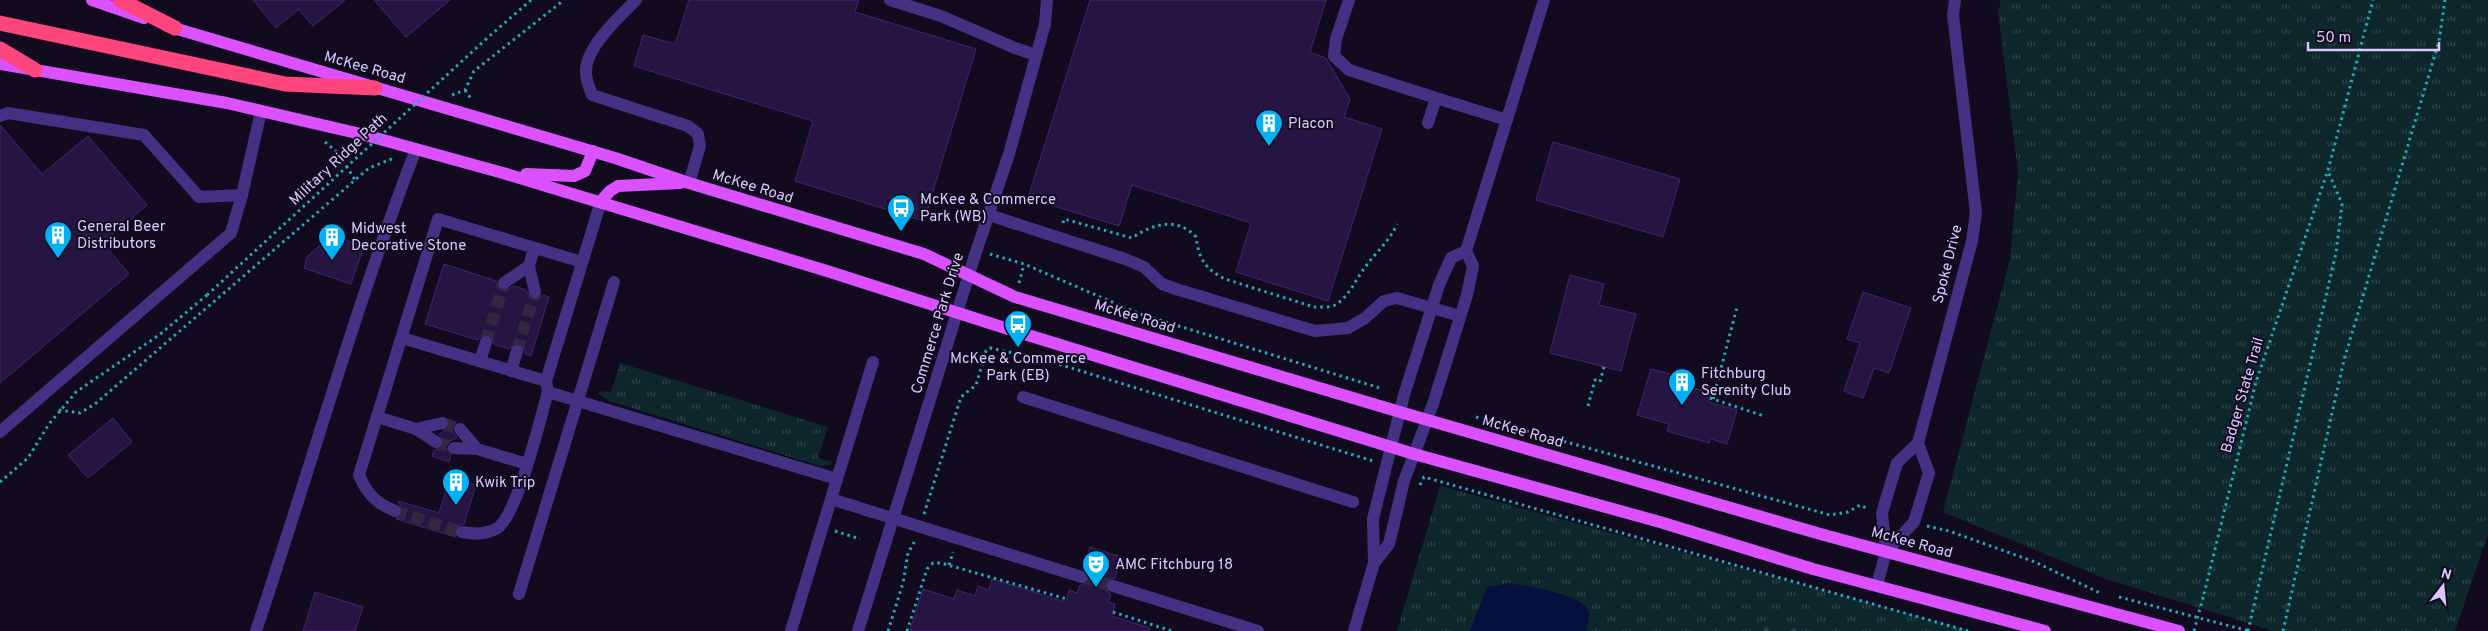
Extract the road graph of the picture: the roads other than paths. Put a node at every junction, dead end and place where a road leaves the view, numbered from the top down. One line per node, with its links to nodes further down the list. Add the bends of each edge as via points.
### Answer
1 (92, 0): 10 (main road, McKee Road)
2 (120, 0): 10 (highway)
3 (636, 0): 24 (street, via 601,36 585,68 587,83 592,96 688,126 698,134 700,146)
4 (1047, 0): 12 (street, Commerce Park Drive, via 1045,24)
5 (1349, 0): 16 (street, via 1334,56 1350,70)
6 (1544, 0): 19 (street)
7 (1955, 0): 56 (street, Spoke Drive, via 1953,15 1976,213 1972,241)
8 (899, 1): 12 (street)
9 (0, 23): 15 (highway, via 285,84)
10 (176, 28): 15 (main road, McKee Road)
11 (0, 49): 14 (highway)
12 (1036, 55): 27 (street, Commerce Park Drive)
13 (0, 64): 14 (main road)
14 (35, 70): 17 (main road, via 172,92)
15 (375, 88): 22 (main road, McKee Road)
16 (1436, 98): 19 (street); 20 (street)
17 (261, 111): 21 (main road); 25 (street)
18 (0, 116): 25 (street, via 8,113 144,135 198,197)
19 (1507, 120): 29 (street)
20 (1428, 123)
21 (416, 149): 23 (main road); 74 (street, via 328,401)
22 (593, 151): 23 (main road, via 585,171 574,176); 24 (main road, McKee Road)
23 (503, 172): 26 (main road)
24 (689, 183): 26 (main road, via 618,186); 32 (main road, McKee Road, via 924,254)
25 (242, 196): 54 (street, via 231,233)
26 (601, 201): 30 (street); 37 (main road)
27 (990, 215): 32 (street, Commerce Park Drive); 36 (street, via 1144,267 1162,284 1176,289 1315,331 1348,328 1384,301 1397,298)
28 (534, 248): 30 (street); 31 (street); 39 (street, via 438,220)
29 (1466, 251): 36 (street, via 1451,258); 38 (street, via 1473,266)
30 (582, 262): 45 (street)
31 (529, 266): 34 (street); 35 (street)
32 (968, 275): 37 (street, Commerce Park Drive); 48 (main road, McKee Road, via 1015,296)
33 (614, 282): 47 (street)
34 (504, 283)
35 (535, 292)
36 (1432, 307): 38 (street); 48 (street)
37 (957, 312): 57 (main road); 66 (street, Commerce Park Drive)
38 (1460, 316): 50 (street)
39 (402, 338): 42 (street); 49 (street)
40 (486, 342): 42 (street)
41 (517, 352): 44 (street)
42 (480, 362): 44 (street)
43 (873, 362): 62 (street)
44 (511, 371): 45 (street)
45 (547, 387): 47 (street); 61 (street)
46 (1023, 397): 64 (street)
47 (577, 401): 62 (street); 73 (street)
48 (1400, 412): 50 (main road, McKee Road); 57 (street)
49 (377, 417): 52 (street); 65 (street, via 359,475 366,492 380,505)
50 (1427, 420): 60 (street); 68 (main road, McKee Road)
51 (442, 423): 52 (street)
52 (416, 429): 55 (street)
53 (460, 429): 59 (street)
54 (0, 432)
55 (436, 442)
56 (1918, 443): 68 (street, via 1897,463 1882,513); 68 (street, via 1929,472 1914,522)
57 (1392, 447): 60 (main road); 69 (street, via 1373,519)
58 (454, 448): 59 (street)
59 (477, 449): 61 (street)
60 (1414, 454): 69 (street, via 1393,519 1389,544); 71 (main road)
61 (527, 464): 67 (street, via 511,512 497,529 479,535)
62 (837, 479): 63 (street)
63 (831, 499): 66 (street); 75 (street)
64 (1353, 502)
65 (395, 511)
66 (894, 518): 70 (street); 76 (street, Commerce Park Drive)
67 (462, 532)
68 (1886, 552): 71 (street); 80 (main road, McKee Road)
69 (1374, 563): 78 (street)
70 (1082, 576)
71 (1877, 585): 79 (main road)
72 (1113, 586): 77 (street)
73 (519, 594)
74 (256, 631)
75 (791, 631)
76 (858, 631)
77 (1258, 631)
78 (1354, 631)
79 (2045, 631)
80 (2179, 631)

